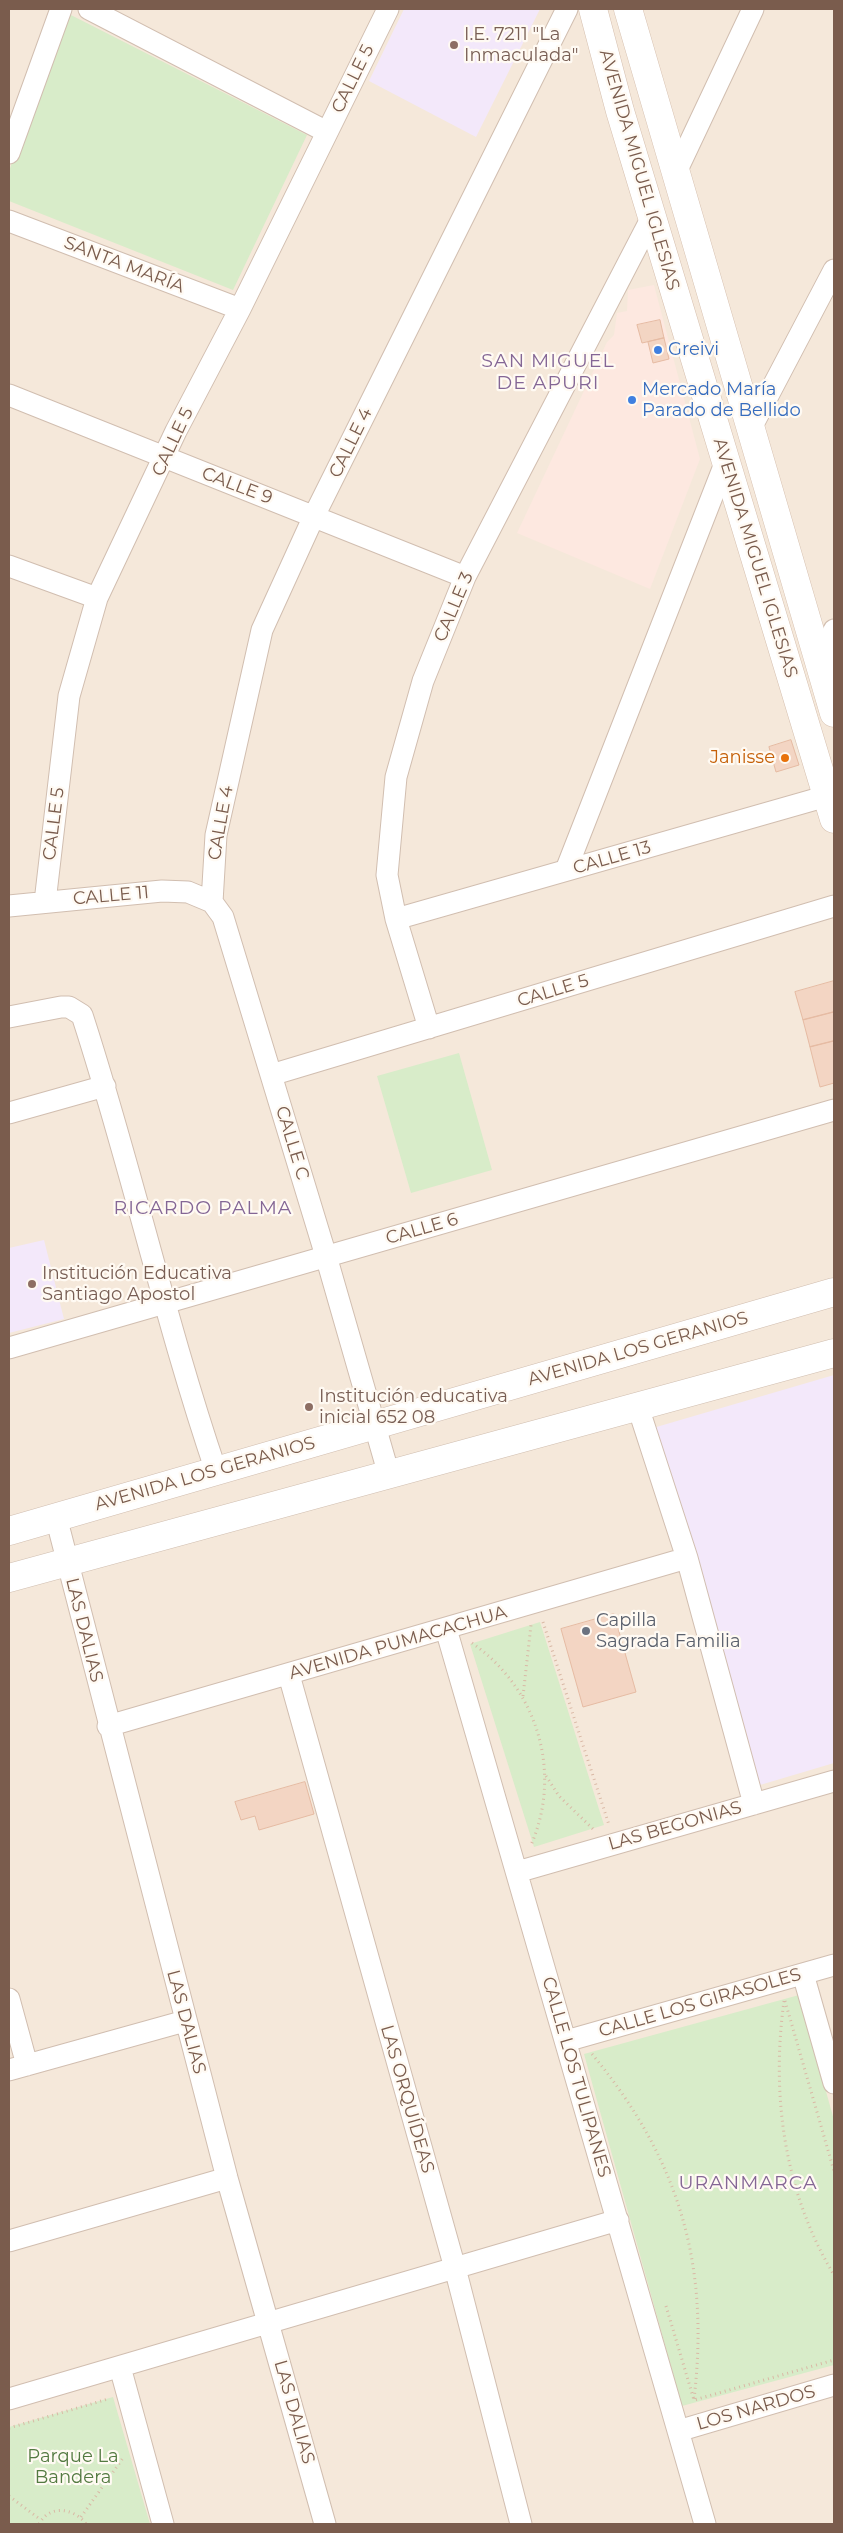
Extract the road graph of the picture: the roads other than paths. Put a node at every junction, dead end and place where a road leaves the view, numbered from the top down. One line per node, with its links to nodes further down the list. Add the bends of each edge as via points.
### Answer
1 (61, 9): 9 (street)
2 (89, 9): 8 (street)
3 (388, 9): 8 (street, CALLE 5)
4 (567, 9): 19 (street, CALLE 4)
5 (593, 9): 11 (street, AVENIDA MIGUEL IGLESIAS)
6 (628, 9): 10 (street, AVENIDA MIGUEL IGLESIAS)
7 (753, 9): 10 (street)
8 (327, 132): 14 (street, CALLE 5)
9 (9, 153)
10 (676, 172): 16 (street, AVENIDA MIGUEL IGLESIAS)
11 (652, 217): 18 (street, AVENIDA MIGUEL IGLESIAS); 21 (street, CALLE 3)
12 (9, 221): 14 (street, SANTA MARÍA)
13 (834, 270): 16 (street)
14 (240, 309): 17 (street, CALLE 5)
15 (9, 395): 17 (street, CALLE 9)
16 (751, 428): 24 (street, AVENIDA MIGUEL IGLESIAS)
17 (165, 458): 19 (street, CALLE 9); 22 (street, CALLE 5)
18 (726, 461): 26 (street, AVENIDA MIGUEL IGLESIAS); 27 (street)
19 (314, 516): 21 (street, CALLE 9); 29 (street, CALLE 4, via 262,630 216,835)
20 (9, 566): 22 (street)
21 (465, 577): 32 (street, CALLE 3, via 422,681 396,777 387,875)
22 (98, 598): 28 (street, CALLE 5, via 69,696)
23 (834, 630): 24 (street)
24 (821, 670): 25 (street, AVENIDA MIGUEL IGLESIAS)
25 (834, 713)
26 (831, 808): 27 (street, CALLE 13)
27 (566, 870): 32 (street, CALLE 13)
28 (45, 902): 29 (street, CALLE 11, via 162,891 188,892); 30 (street, CALLE 11)
29 (212, 902): 35 (street, CALLE C, via 224,917)
30 (9, 906)
31 (834, 906): 34 (street, CALLE 5)
32 (396, 919): 34 (street, CALLE 3)
33 (9, 1017): 36 (street, via 61,1007 77,1010 82,1015)
34 (430, 1028): 35 (street, CALLE 5)
35 (271, 1076): 39 (street, CALLE C)
36 (105, 1086): 38 (street); 41 (street)
37 (834, 1110): 39 (street, CALLE 6)
38 (9, 1113)
39 (326, 1256): 41 (street, CALLE 6); 45 (street, CALLE C)
40 (834, 1292): 45 (street, AVENIDA LOS GERANIOS)
41 (165, 1302): 42 (street, CALLE 6); 46 (street)
42 (9, 1348)
43 (834, 1353): 44 (street)
44 (638, 1406): 47 (street); 50 (street)
45 (374, 1425): 46 (street, AVENIDA LOS GERANIOS); 47 (street, CALLE C)
46 (216, 1471): 48 (street, AVENIDA LOS GERANIOS)
47 (388, 1475): 51 (street)
48 (56, 1517): 49 (street, AVENIDA LOS GERANIOS); 51 (street, LAS DALIAS)
49 (9, 1531)
50 (687, 1558): 53 (street, AVENIDA PUMACACHUA); 57 (street)
51 (67, 1562): 52 (street); 55 (street, LAS DALIAS)
52 (9, 1578)
53 (446, 1629): 54 (street, AVENIDA PUMACACHUA); 58 (street, CALLE LOS TULIPANES)
54 (289, 1675): 55 (street, AVENIDA PUMACACHUA); 69 (street, LAS ORQUÍDEAS)
55 (108, 1726): 62 (street, LAS DALIAS)
56 (834, 1781): 57 (street, LAS BEGONIAS)
57 (754, 1804): 58 (street, LAS BEGONIAS)
58 (516, 1872): 63 (street, CALLE LOS TULIPANES)
59 (834, 1965): 60 (street, CALLE LOS GIRASOLES)
60 (804, 1974): 63 (street, CALLE LOS GIRASOLES); 65 (street)
61 (9, 1999): 64 (street)
62 (186, 2020): 64 (street); 66 (street, LAS DALIAS)
63 (566, 2041): 67 (street, CALLE LOS TULIPANES)
64 (18, 2067)
65 (834, 2083)
66 (227, 2178): 68 (street); 70 (street, LAS DALIAS)
67 (618, 2220): 69 (street); 74 (street, CALLE LOS TULIPANES)
68 (9, 2241)
69 (455, 2268): 70 (street); 77 (street, LAS ORQUÍDEAS)
70 (268, 2323): 71 (street); 76 (street, LAS DALIAS)
71 (120, 2367): 73 (street); 75 (street)
72 (834, 2385): 74 (street, LOS NARDOS)
73 (9, 2399)
74 (678, 2431): 78 (street, CALLE LOS TULIPANES)
75 (163, 2524)
76 (325, 2524)
77 (522, 2524)
78 (706, 2524)

